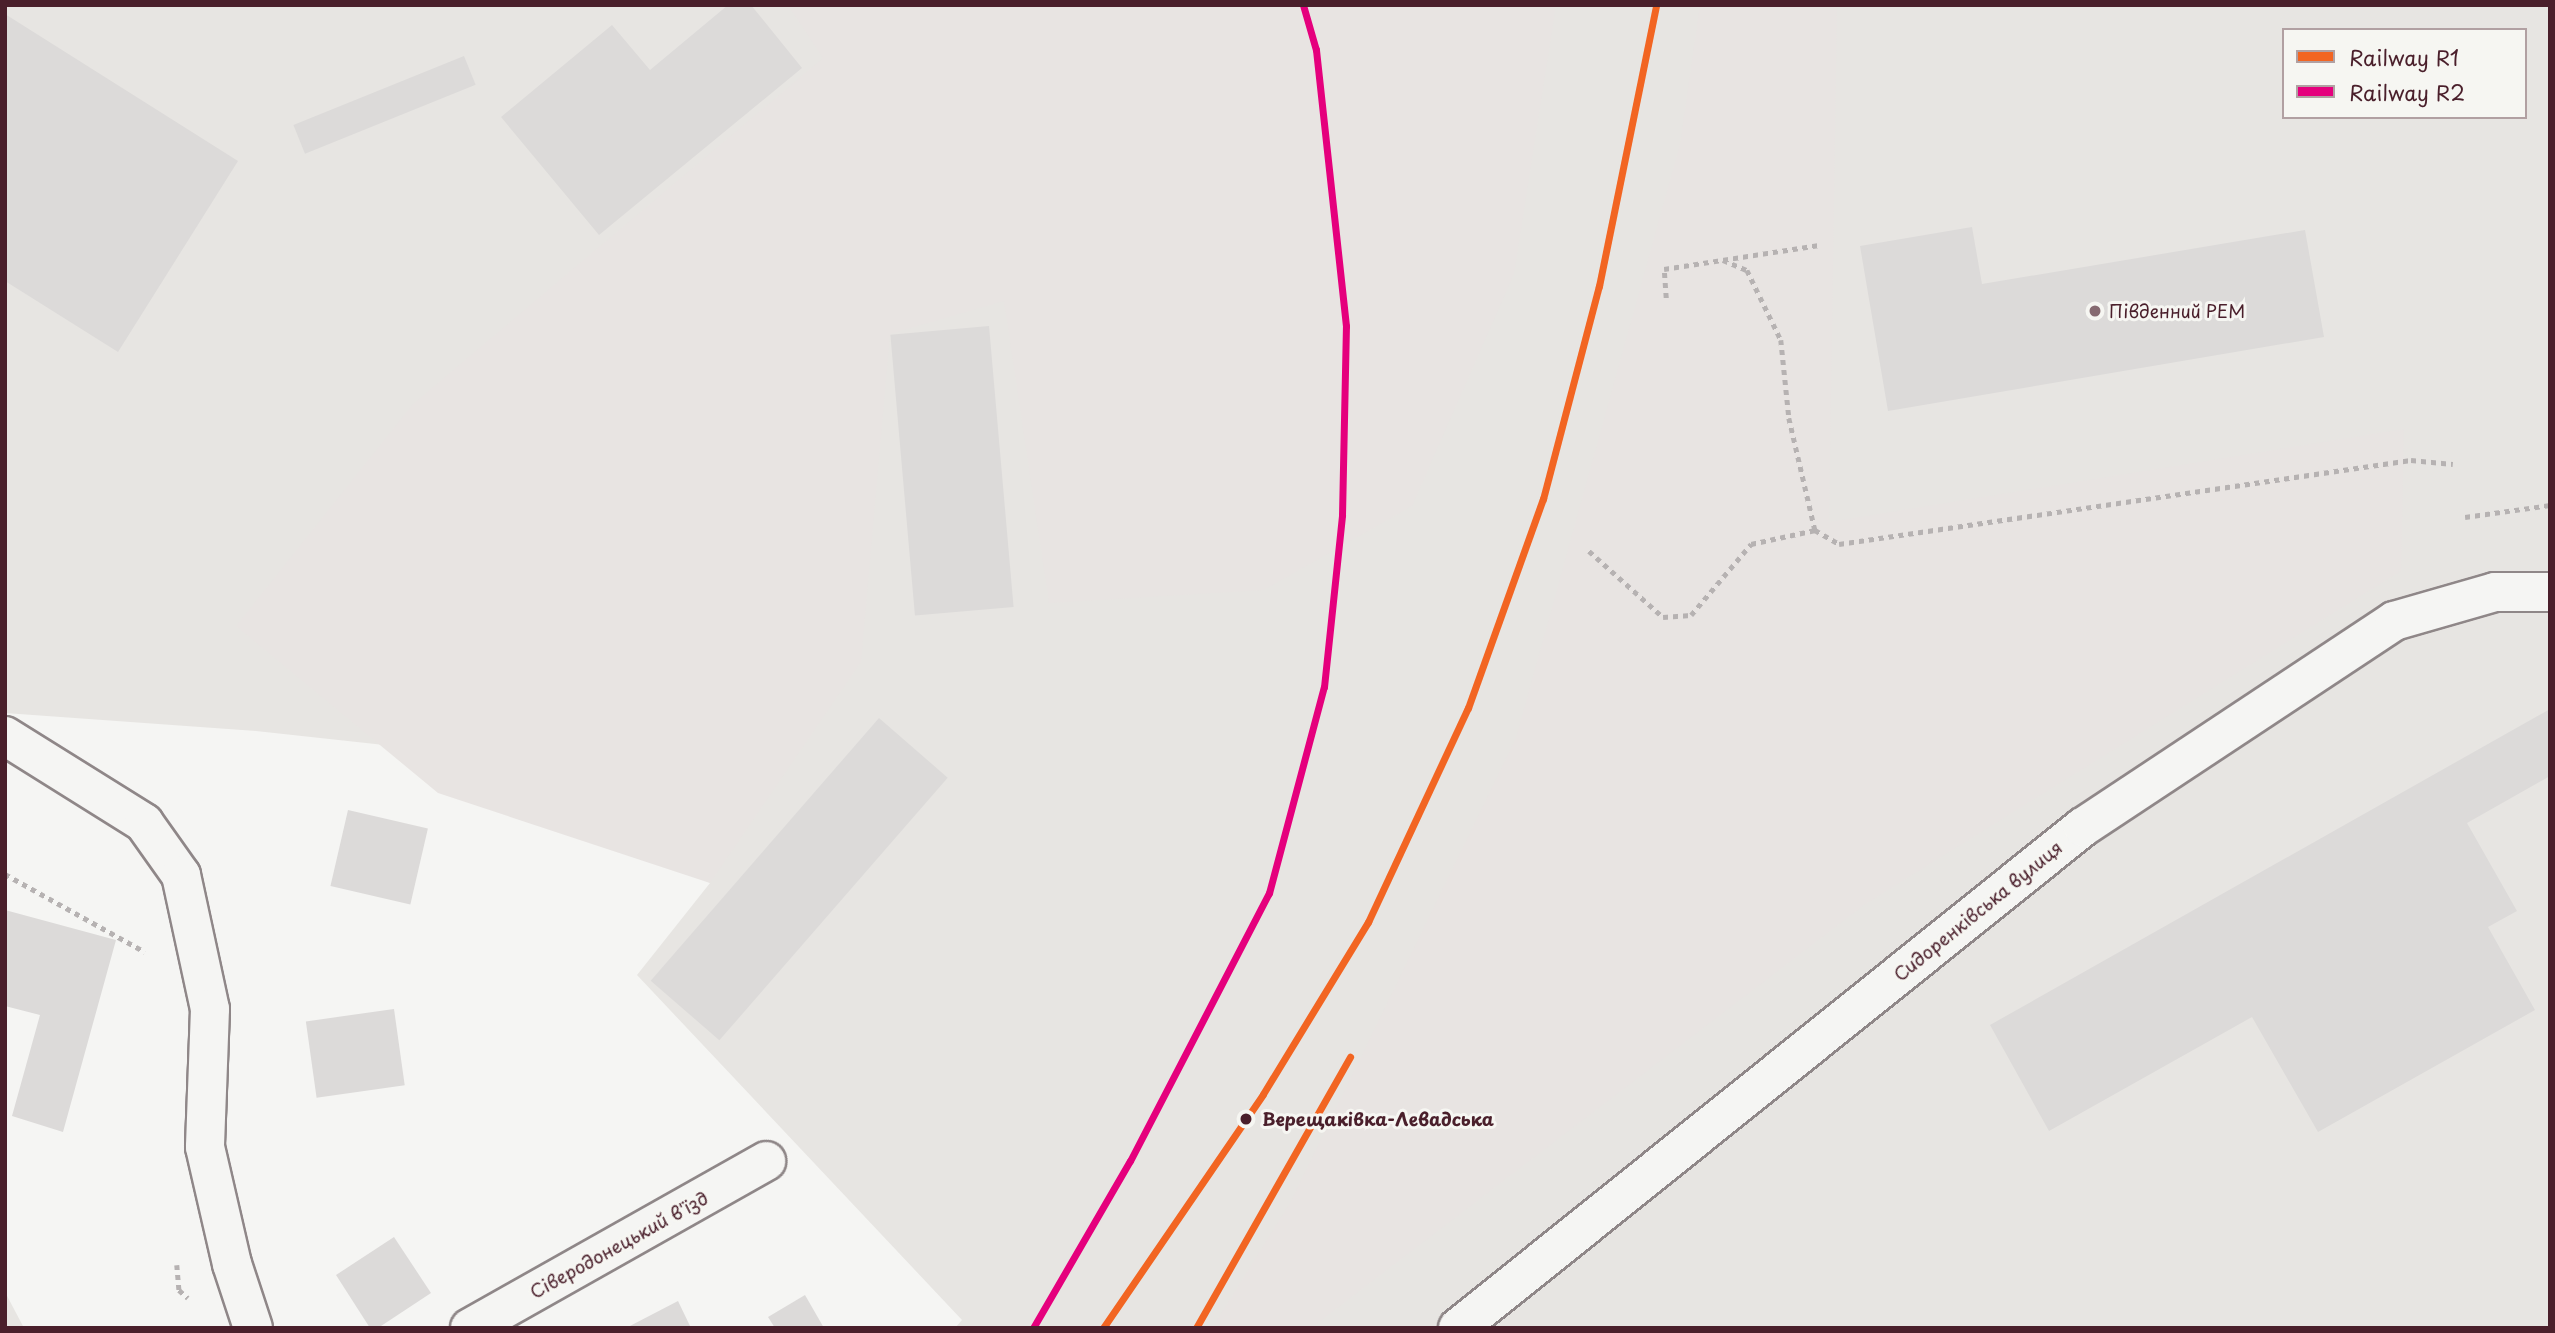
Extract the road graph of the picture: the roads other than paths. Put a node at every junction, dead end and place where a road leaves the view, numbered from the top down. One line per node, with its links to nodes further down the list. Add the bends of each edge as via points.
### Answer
1 (2550, 592): 6 (street, Сидоренківська вулиця, via 2495,592 2394,621 2083,827)
2 (5, 736): 4 (street, via 144,823 181,875 210,1009 205,1146 232,1264)
3 (766, 1161): 5 (street, Сіверодонецький в'їзд)
4 (253, 1328)
5 (470, 1328)
6 (1458, 1328)

